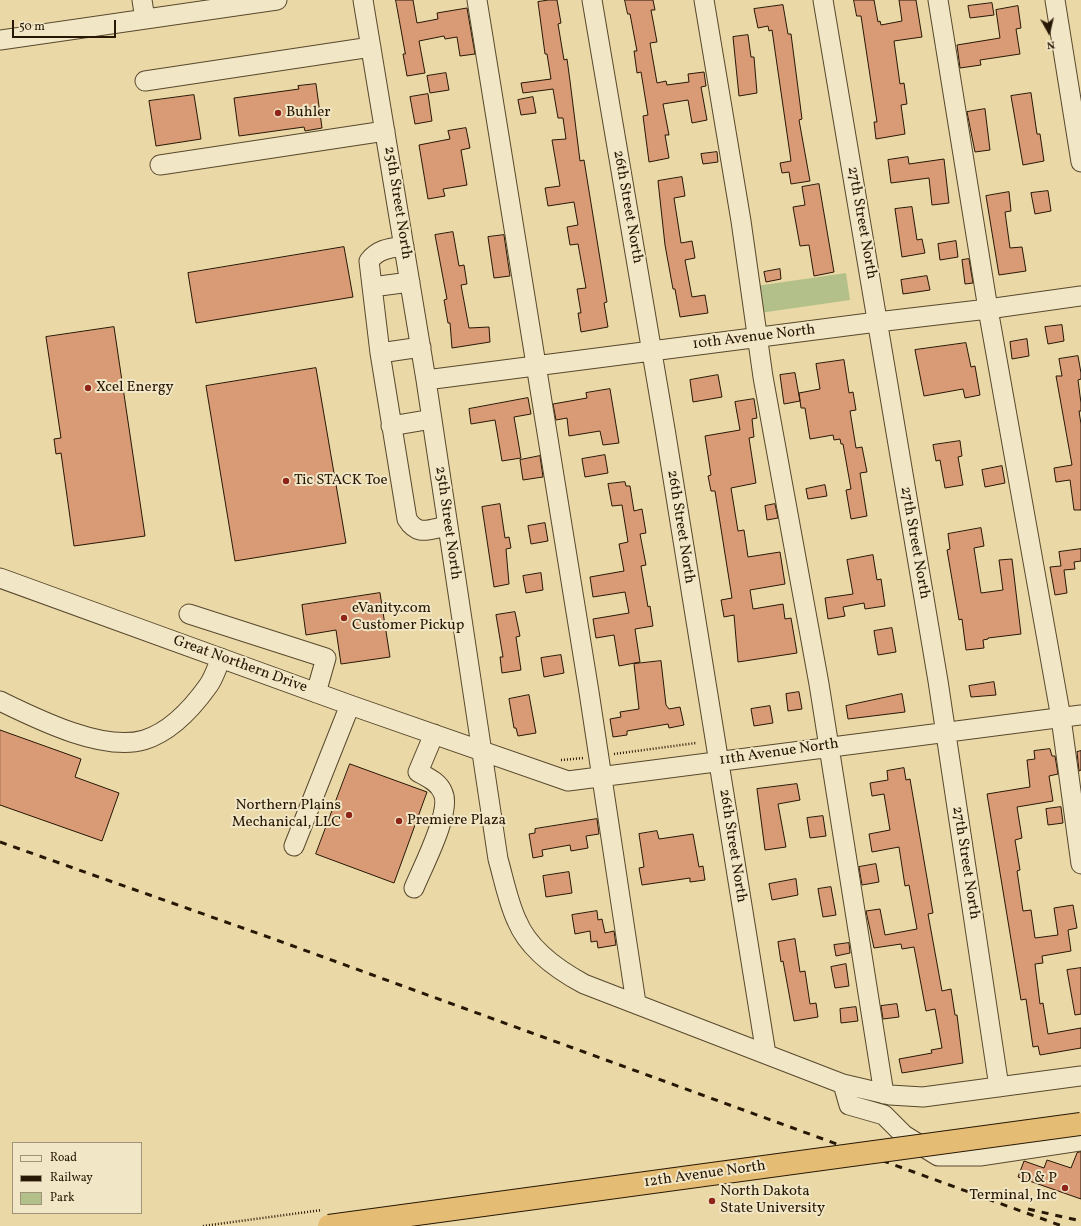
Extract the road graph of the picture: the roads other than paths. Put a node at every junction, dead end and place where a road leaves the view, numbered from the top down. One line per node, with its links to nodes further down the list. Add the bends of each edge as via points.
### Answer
1 (142, 0): 10 (street)
2 (277, 0): 10 (street)
3 (363, 0): 12 (street, 25th Street North)
4 (477, 0): 27 (street)
5 (592, 0): 25 (street, 26th Street North)
6 (704, 0): 23 (street)
7 (823, 0): 22 (street, 27th Street North)
8 (938, 0): 21 (street)
9 (1055, 0): 15 (street)
10 (145, 19): 11 (street)
11 (0, 40)
12 (371, 47): 13 (street); 14 (street, 25th Street North)
13 (145, 80)
14 (385, 131): 16 (street); 17 (street, 25th Street North)
15 (1081, 162)
16 (160, 165)
17 (404, 246): 18 (street, 25th Street North); 19 (street, via 382,249 373,255 369,261)
18 (410, 282): 19 (street); 24 (street, 25th Street North)
19 (372, 287): 26 (street)
20 (1081, 296): 21 (street, 10th Avenue North)
21 (988, 309): 22 (street, 10th Avenue North); 39 (street)
22 (877, 322): 23 (street, 10th Avenue North); 40 (street, 27th Street North)
23 (758, 337): 25 (street, 10th Avenue North); 42 (street)
24 (421, 347): 26 (street); 28 (street, 25th Street North)
25 (651, 351): 27 (street, 10th Avenue North); 44 (street, 26th Street North)
26 (380, 353): 30 (street)
27 (537, 366): 28 (street, 10th Avenue North); 45 (street)
28 (426, 380): 29 (street, 25th Street North)
29 (432, 419): 30 (street); 31 (street, 25th Street North)
30 (391, 426): 31 (street, via 407,519 413,528 419,531)
31 (448, 526): 43 (street, 25th Street North)
32 (0, 578): 34 (street, Great Northern Drive)
33 (189, 614): 35 (street, via 326,658)
34 (221, 658): 35 (street, Great Northern Drive); 36 (street, via 209,685 190,706 168,729 144,740 109,743 49,725)
35 (316, 693): 37 (street, Great Northern Drive)
36 (0, 701)
37 (350, 705): 41 (street, Great Northern Drive); 46 (street)
38 (1081, 715): 39 (street, 11th Avenue North)
39 (1061, 718): 40 (street, 11th Avenue North); 47 (street)
40 (945, 731): 42 (street, 11th Avenue North); 53 (street, 27th Street North)
41 (434, 734): 43 (street, Great Northern Drive); 48 (street, via 418,772 437,784 444,794 444,815)
42 (829, 747): 44 (street, 11th Avenue North); 54 (street)
43 (481, 751): 45 (street, 11th Avenue North, via 568,781); 49 (street, 25th Street North, via 498,859 518,923 530,941 565,973 584,984)
44 (718, 761): 45 (street, 11th Avenue North); 50 (street, 26th Street North)
45 (602, 777): 49 (street)
46 (294, 846)
47 (1081, 864)
48 (414, 888)
49 (636, 1003): 50 (street)
50 (766, 1054): 52 (street)
51 (1081, 1076): 53 (street)
52 (843, 1084): 54 (street); 56 (street, via 849,1105 884,1115 904,1135 938,1156 980,1156)
53 (999, 1087): 54 (street, via 923,1097)
54 (884, 1094)
55 (1081, 1124): 57 (main road, 12th Avenue North, bridge)
56 (1081, 1141)
57 (329, 1226)

